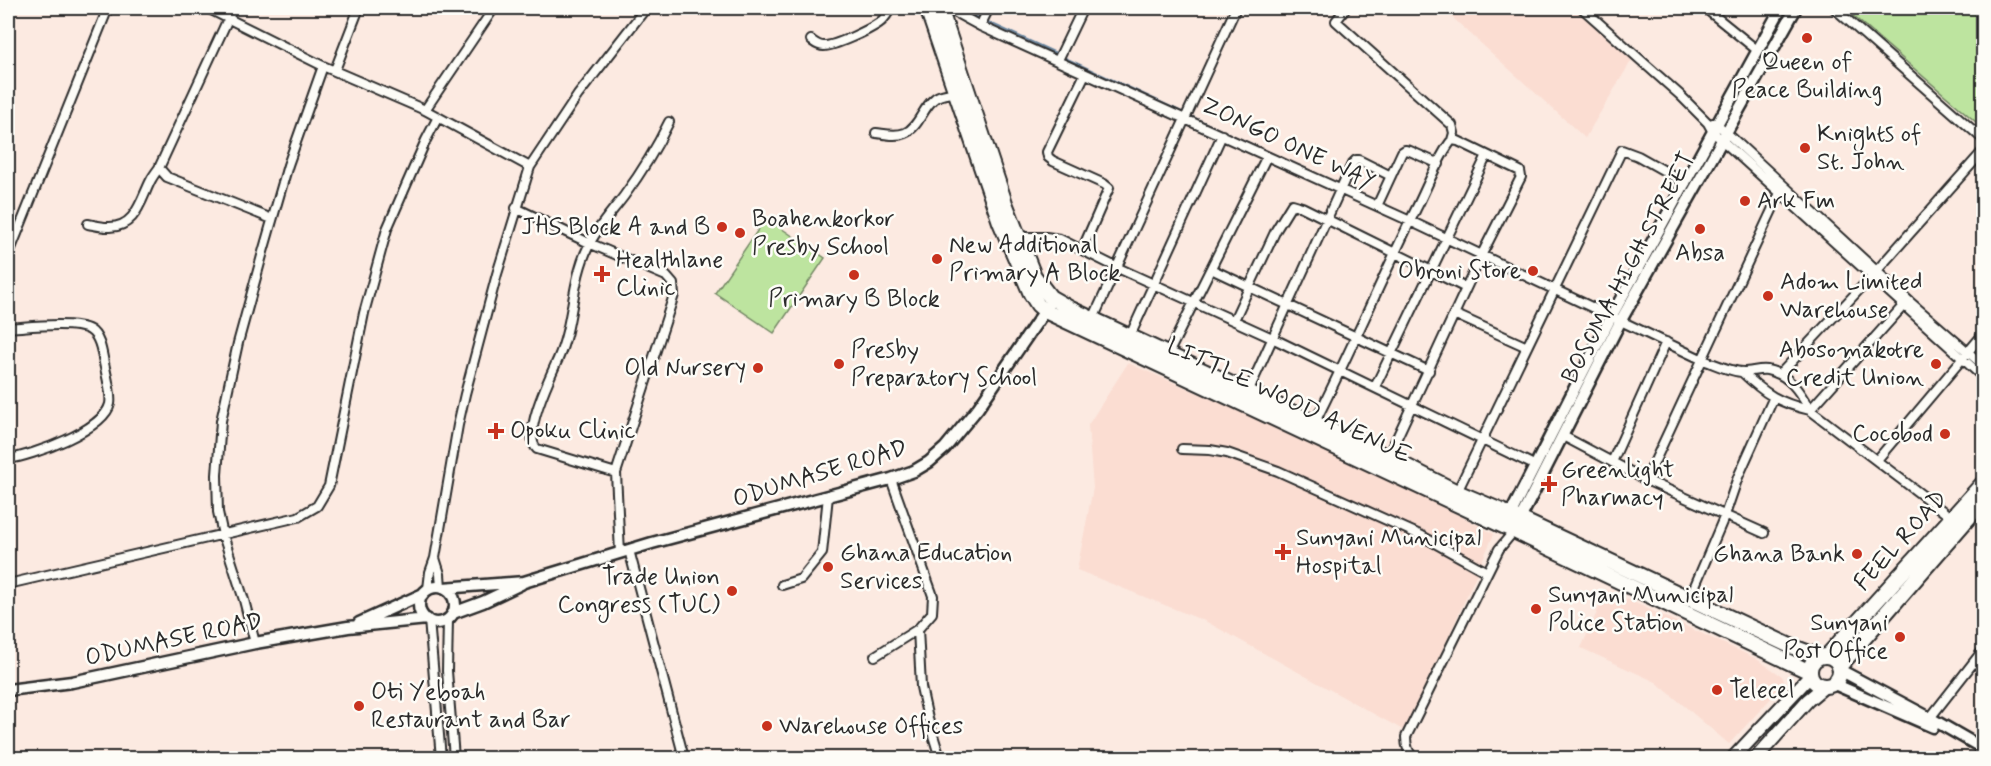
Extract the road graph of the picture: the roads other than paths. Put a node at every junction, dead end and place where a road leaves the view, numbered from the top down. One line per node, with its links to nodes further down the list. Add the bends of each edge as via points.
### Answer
1 (108, 8): 60 (street)
2 (207, 8): 20 (street)
3 (233, 8): 20 (street)
4 (359, 8): 26 (street)
5 (494, 8): 29 (street)
6 (646, 8): 43 (street, via 578,95)
7 (891, 8): 22 (street, via 878,23 828,46)
8 (927, 8): 28 (highway, LITTLE WOOD AVENUE)
9 (940, 8): 55 (highway, LITTLE WOOD AVENUE)
10 (947, 8): 21 (street, ZONGO ONE WAY)
11 (989, 8): 21 (street)
12 (1083, 8): 24 (street)
13 (1236, 8): 31 (street)
14 (1346, 8): 37 (street, via 1336,21 1452,125)
15 (1582, 8): 33 (street)
16 (1705, 8): 23 (street)
17 (1781, 8): 23 (street, BOSOMA HIGH STREET)
18 (1796, 8): 36 (street, BOSOMA HIGH STREET)
19 (1834, 8): 38 (street)
20 (228, 17): 25 (street); 44 (street)
21 (980, 26): 24 (street, ZONGO ONE WAY)
22 (811, 40)
23 (1756, 50): 33 (street, BOSOMA HIGH STREET)
24 (1058, 60): 27 (street, ZONGO ONE WAY)
25 (323, 66): 26 (street); 51 (street)
26 (335, 70): 29 (street)
27 (1085, 74): 31 (street, ZONGO ONE WAY); 58 (street, via 1047,152 1053,161 1109,188)
28 (956, 92): 34 (street, via 932,100 905,133); 74 (highway, LITTLE WOOD AVENUE, via 1000,222 1031,294)
29 (426, 110): 30 (street)
30 (438, 117): 43 (street); 123 (street, via 387,229 364,313 329,486 317,506 298,517)
31 (1186, 119): 35 (street, ZONGO ONE WAY); 62 (street)
32 (669, 122): 57 (street, via 656,150)
33 (1713, 126): 36 (street); 46 (street, BOSOMA HIGH STREET)
34 (876, 133)
35 (1222, 135): 41 (street, ZONGO ONE WAY); 66 (street)
36 (1724, 136): 48 (street); 65 (street); 78 (street, BOSOMA HIGH STREET)
37 (1452, 140): 40 (street); 42 (street)
38 (1983, 140)
39 (1983, 150): 65 (street)
40 (1487, 154): 56 (street); 61 (street, via 1520,171 1521,177)
41 (1267, 156): 47 (street, ZONGO ONE WAY); 63 (street)
42 (1438, 164): 45 (street, via 1405,150); 53 (street)
43 (530, 167): 50 (street)
44 (159, 168): 51 (street, via 167,177); 54 (street, via 134,214 122,224)
45 (1391, 176): 47 (street, via 1356,160); 49 (street)
46 (1686, 183): 69 (street, via 1622,150); 78 (street, BOSOMA HIGH STREET)
47 (1341, 190): 49 (street, ZONGO ONE WAY); 52 (street)
48 (1780, 193): 65 (street); 89 (street)
49 (1377, 206): 53 (street, ZONGO ONE WAY)
50 (516, 208): 57 (street); 125 (street, via 458,425)
51 (273, 219): 123 (street, via 221,421 216,475)
52 (1327, 220): 59 (street); 67 (street, via 1292,204 1271,238); 73 (street)
53 (1410, 221): 56 (street, ZONGO ONE WAY); 59 (street)
54 (88, 224)
55 (1019, 237): 58 (street, via 1060,239); 70 (highway, LITTLE WOOD AVENUE, via 1043,291)
56 (1446, 239): 61 (street, ZONGO ONE WAY); 64 (street)
57 (589, 243): 112 (street, via 666,276 673,284 674,295); 112 (street, via 573,291 561,352 535,416 531,440 533,447 547,453)
58 (1082, 249): 62 (street)
59 (1395, 252): 64 (street); 82 (street)
60 (8, 256)
61 (1481, 256): 68 (street); 69 (street, ZONGO ONE WAY)
62 (1118, 268): 66 (street); 76 (street)
63 (1211, 269): 67 (street); 71 (street)
64 (1432, 271): 68 (street); 87 (street)
65 (1874, 273): 72 (street); 88 (street); 94 (street)
66 (1154, 284): 71 (street); 81 (street)
67 (1250, 287): 73 (street); 77 (street)
68 (1466, 288): 75 (street)
69 (1554, 289): 78 (street, ZONGO ONE WAY); 85 (street)
70 (1053, 299): 74 (street, ODUMASE ROAD); 76 (highway, LITTLE WOOD AVENUE)
71 (1195, 302): 77 (street); 86 (street)
72 (1904, 305): 88 (street); 100 (street)
73 (1287, 306): 82 (street); 83 (street)
74 (1045, 311): 104 (highway, LITTLE WOOD AVENUE); 113 (street, ODUMASE ROAD, via 978,408 945,448 914,471)
75 (1454, 314): 85 (street); 92 (street)
76 (1093, 320): 81 (highway, LITTLE WOOD AVENUE)
77 (1233, 320): 83 (street)
78 (1616, 320): 84 (street, ZONGO ONE WAY); 102 (street, BOSOMA HIGH STREET); 111 (street, BOSOMA HIGH STREET)
79 (8, 328): 108 (street, via 77,327 91,331 102,353 110,404 102,418 85,429 21,458)
80 (1983, 333): 88 (street)
81 (1130, 336): 86 (highway, LITTLE WOOD AVENUE)
82 (1357, 337): 87 (street); 91 (street)
83 (1272, 338): 91 (street); 97 (street)
84 (1666, 342): 89 (street, ZONGO ONE WAY); 110 (street)
85 (1527, 347): 103 (street)
86 (1168, 354): 97 (highway, LITTLE WOOD AVENUE)
87 (1392, 354): 92 (street); 96 (street)
88 (1965, 356): 90 (street); 95 (street); 109 (street)
89 (1703, 360): 93 (street, ZONGO ONE WAY); 114 (street)
90 (1983, 366)
91 (1341, 371): 96 (street); 101 (street)
92 (1429, 371): 99 (street)
93 (1742, 372): 94 (street, via 1767,370); 98 (street)
94 (1780, 374): 100 (street, via 1797,389)
95 (1983, 378)
96 (1375, 387): 99 (street)
97 (1248, 392): 101 (highway, LITTLE WOOD AVENUE)
98 (1773, 399): 100 (street); 119 (street)
99 (1413, 405): 103 (street); 107 (street)
100 (1810, 410): 109 (street)
101 (1314, 424): 104 (highway, LITTLE WOOD AVENUE)
102 (1563, 436): 110 (street); 121 (street, BOSOMA HIGH STREET)
103 (1483, 440): 111 (street); 116 (street)
104 (1343, 445): 106 (highway, LITTLE WOOD AVENUE)
105 (1182, 450): 126 (street, via 1227,453 1278,471 1422,536)
106 (1368, 456): 107 (highway, LITTLE WOOD AVENUE); 121 (highway, LITTLE WOOD AVENUE)
107 (1388, 458): 116 (highway, LITTLE WOOD AVENUE)
108 (8, 459)
109 (1877, 460): 120 (street)
110 (1612, 462): 114 (street)
111 (1536, 466): 121 (street, BOSOMA HIGH STREET)
112 (616, 473): 124 (street)
113 (891, 479): 117 (street, ODUMASE ROAD); 136 (street, via 933,596 932,613)
114 (1646, 480): 119 (street)
115 (1983, 483): 120 (highway, FEEL ROAD)
116 (1457, 492): 121 (highway, LITTLE WOOD AVENUE)
117 (828, 496): 124 (street, ODUMASE ROAD); 129 (street, via 822,553 801,579)
118 (1983, 500): 141 (highway, FEEL ROAD)
119 (1725, 515): 122 (street); 132 (street)
120 (1952, 518): 140 (highway, FEEL ROAD)
121 (1512, 523): 126 (street, BOSOMA HIGH STREET); 132 (highway, LITTLE WOOD AVENUE)
122 (1764, 533)
123 (223, 535): 128 (street); 137 (street)
124 (625, 552): 127 (street, ODUMASE ROAD); 149 (street)
125 (435, 558): 130 (street); 131 (street)
126 (1487, 572): 151 (street, BOSOMA HIGH STREET, via 1406,737)
127 (524, 582): 130 (street, ODUMASE ROAD); 133 (street, ODUMASE ROAD)
128 (8, 584)
129 (782, 585)
130 (442, 588): 131 (street); 133 (street, via 452,595 454,607)
131 (425, 592): 134 (street, via 420,608); 135 (street, ODUMASE ROAD)
132 (1686, 605): 140 (highway, LITTLE WOOD AVENUE); 142 (highway, LITTLE WOOD AVENUE)
133 (450, 616): 134 (street, via 439,622); 148 (street, via 447,671)
134 (428, 620): 135 (street, ODUMASE ROAD); 147 (street)
135 (348, 627): 137 (street, ODUMASE ROAD)
136 (918, 629): 139 (street); 150 (street, via 921,687)
137 (255, 643): 144 (street, ODUMASE ROAD, via 72,682)
138 (1983, 649): 145 (street)
139 (875, 656)
140 (1823, 656): 141 (highway, via 1835,660); 142 (highway, via 1813,663)
141 (1839, 668): 143 (highway, via 1838,678); 145 (street)
142 (1811, 673): 143 (highway, via 1815,681); 152 (main road)
143 (1829, 684): 146 (street); 153 (main road, via 1808,700)
144 (8, 690)
145 (1930, 718): 146 (street)
146 (1979, 746)
147 (441, 759)
148 (454, 759)
149 (684, 759)
150 (940, 759)
151 (1414, 759)
152 (1733, 759)
153 (1756, 759)

